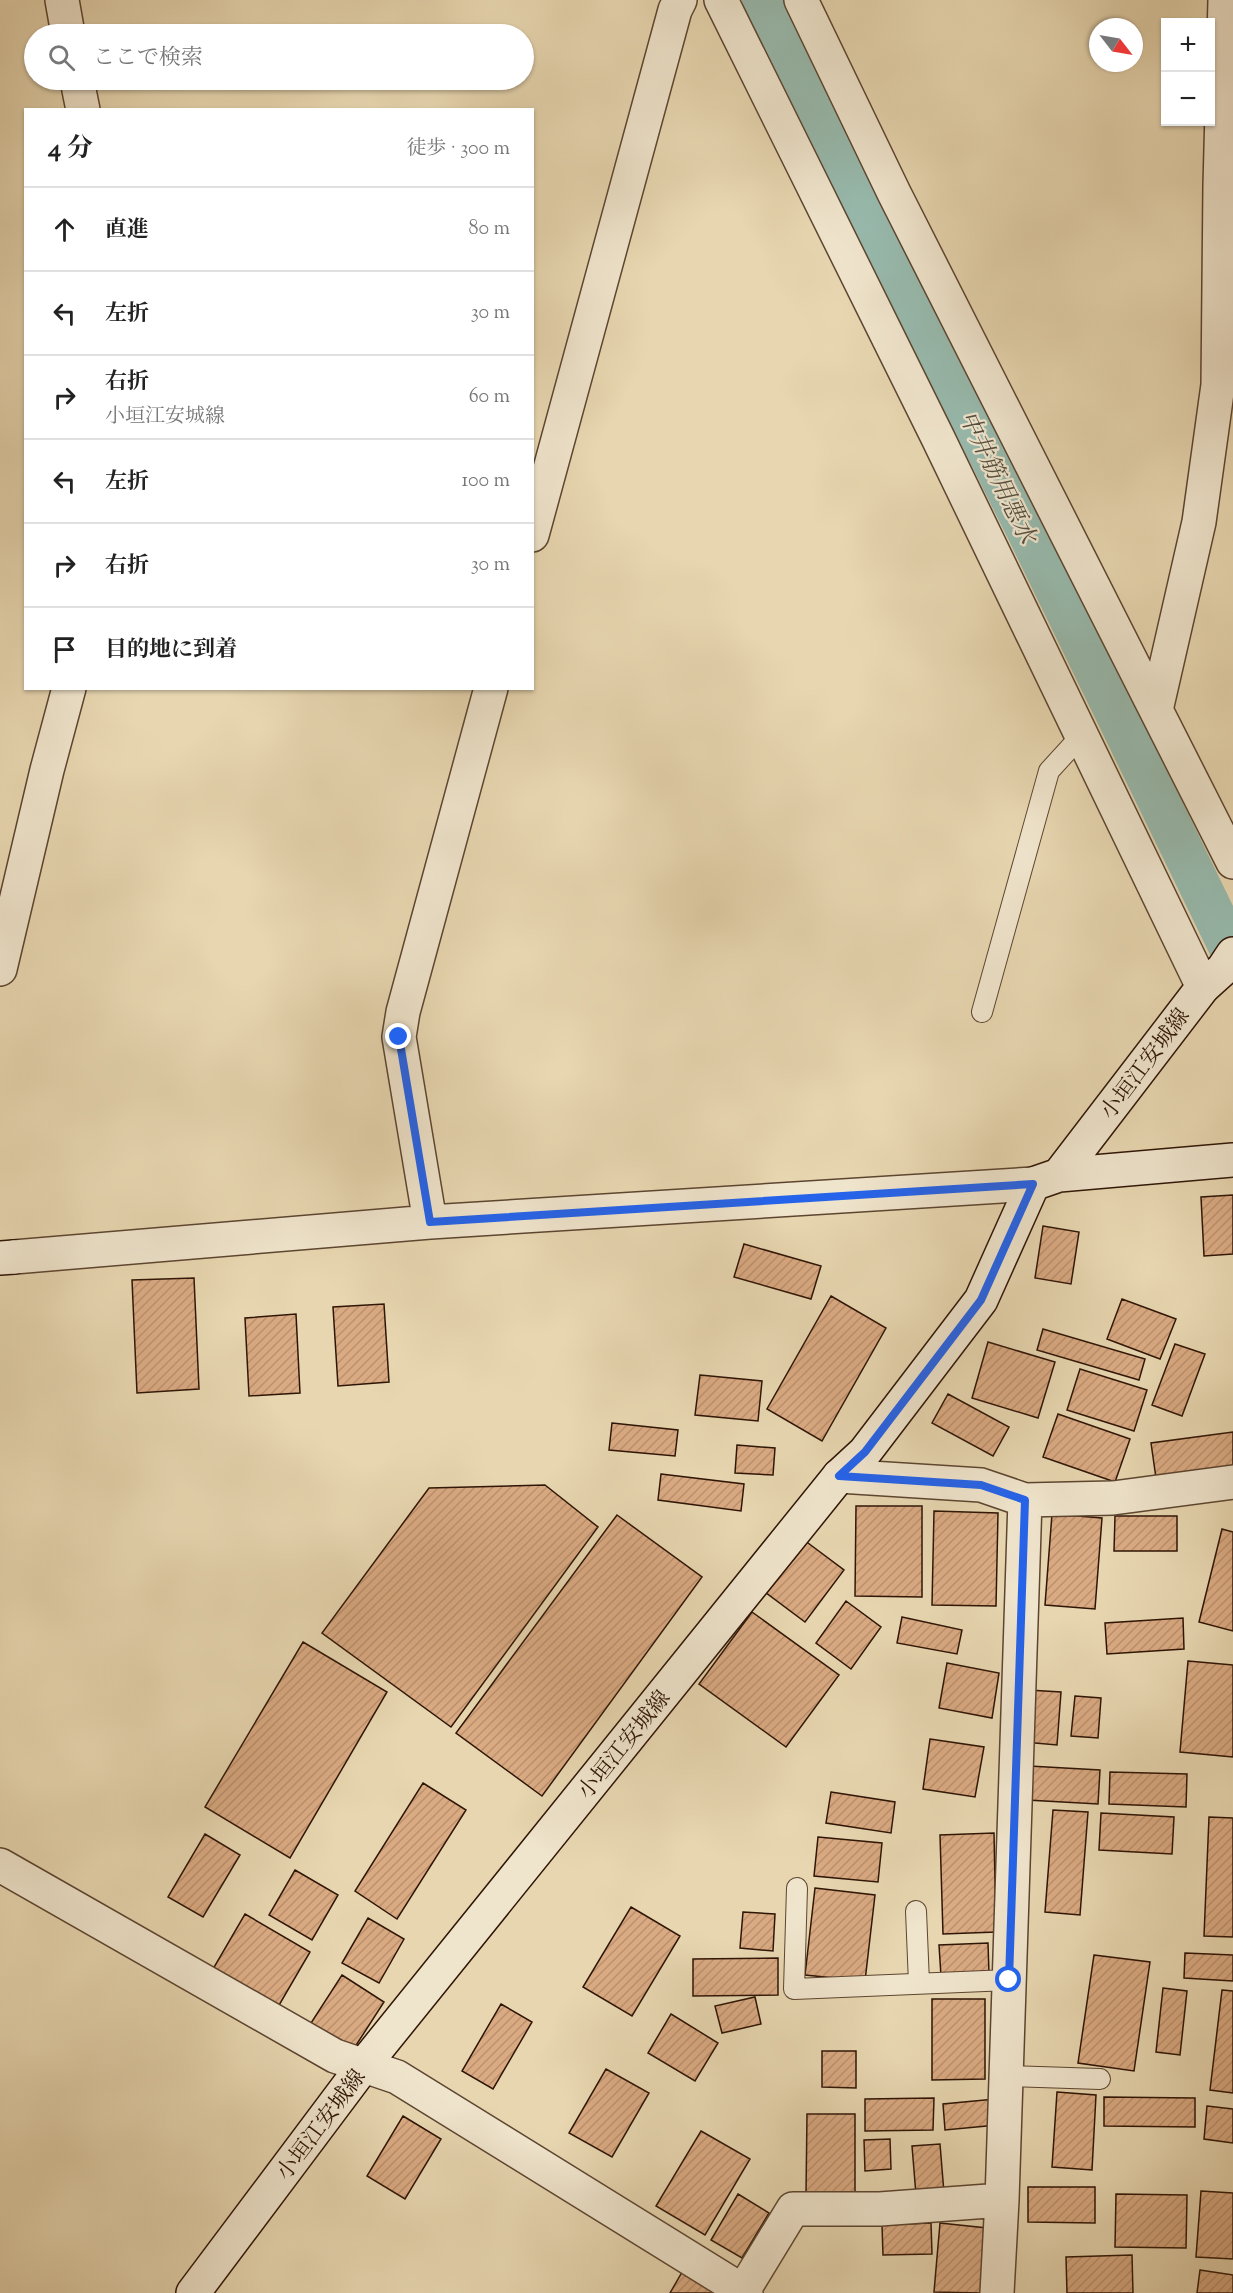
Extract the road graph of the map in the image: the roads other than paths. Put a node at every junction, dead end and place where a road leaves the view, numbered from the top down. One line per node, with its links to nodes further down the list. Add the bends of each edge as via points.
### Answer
1 (62, 0): 6 (street)
2 (680, 0): 9 (street)
3 (721, 0): 13 (street)
4 (801, 0): 12 (street, via 894,193)
5 (1225, 0): 12 (street, via 1218,385 1199,522)
6 (66, 24)
7 (79, 90): 8 (street)
8 (83, 108)
9 (534, 528)
10 (68, 690): 15 (street)
11 (490, 690): 20 (street, via 399,1037)
12 (1156, 710): 14 (street)
13 (1081, 736): 16 (street); 17 (lane, via 1048,771)
14 (1233, 862)
15 (0, 969)
16 (1220, 970): 19 (street, 小垣江安城線)
17 (982, 1012)
18 (1233, 1160): 19 (street)
19 (1046, 1180): 20 (street); 22 (street, 小垣江安城線, via 981,1300 865,1452)
20 (430, 1222): 21 (street)
21 (7, 1258)
22 (839, 1476): 24 (street, via 981,1485); 30 (street, 小垣江安城線)
23 (1233, 1482): 24 (street, via 1113,1498)
24 (1025, 1500): 28 (street)
25 (0, 1865): 30 (street, via 335,2056)
26 (797, 1888): 29 (lane, via 794,1989)
27 (916, 1911): 29 (lane)
28 (1009, 1980): 29 (lane); 31 (street)
29 (919, 1983)
30 (364, 2065): 34 (street, via 397,2077); 35 (street, 小垣江安城線)
31 (1006, 2076): 32 (lane); 33 (street)
32 (1100, 2079)
33 (1002, 2200): 34 (street, via 880,2209 793,2209); 36 (street)
34 (745, 2292)
35 (193, 2293)
36 (997, 2293)

